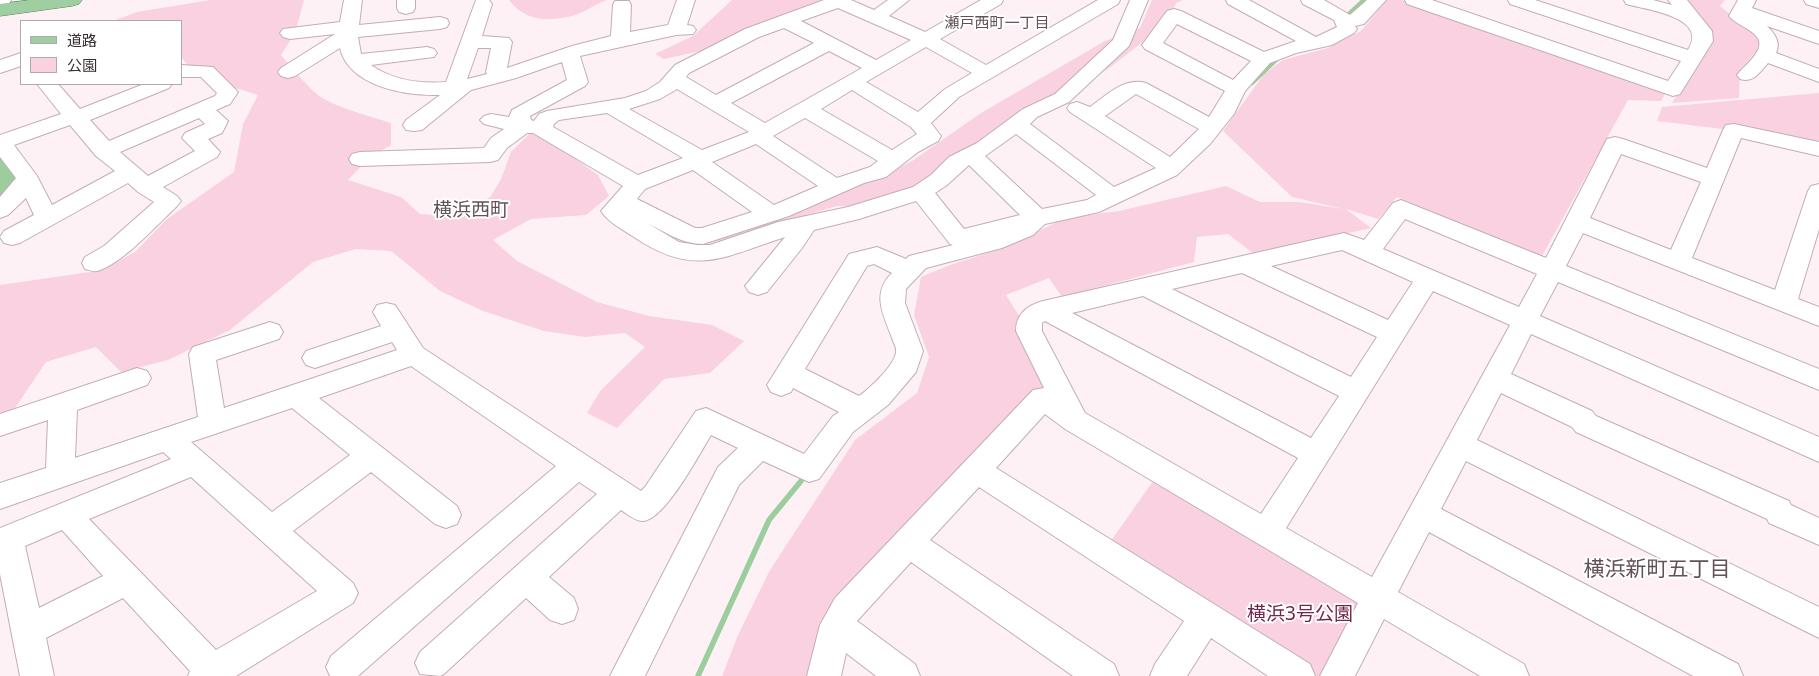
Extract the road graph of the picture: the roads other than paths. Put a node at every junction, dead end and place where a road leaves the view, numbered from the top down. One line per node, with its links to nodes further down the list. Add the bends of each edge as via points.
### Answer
1 (23, 0): 19 (main road)
2 (72, 0): 24 (main road)
3 (353, 0): 31 (street)
4 (686, 0): 35 (street, via 681,30)
5 (900, 0): 26 (street)
6 (994, 0): 34 (street)
7 (1111, 0): 52 (street)
8 (1139, 0): 61 (street, via 1122,42)
9 (1235, 0): 39 (street)
10 (1310, 0): 28 (street)
11 (1354, 0): 28 (street)
12 (1377, 0): 28 (street, via 1357,20)
13 (1414, 0): 38 (street)
14 (1517, 0): 25 (street)
15 (1574, 0): 25 (street)
16 (1634, 0): 27 (street)
17 (1677, 0): 27 (street)
18 (1813, 0): 20 (street)
19 (1, 2)
20 (1819, 2)
21 (483, 4): 36 (street)
22 (622, 4): 35 (street)
23 (1744, 5): 33 (street); 42 (street, via 1738,16 1767,36 1770,46)
24 (0, 10)
25 (1562, 15): 38 (street); 43 (street)
26 (875, 17): 29 (street, via 838,1); 34 (street)
27 (1692, 17): 43 (street, via 1702,31 1703,41)
28 (1342, 18): 39 (street, via 1347,30)
29 (786, 21): 37 (street); 55 (street, via 752,33 682,69)
30 (440, 22): 31 (street)
31 (349, 31): 32 (street); 46 (street, via 350,51); 49 (street)
32 (290, 33)
33 (1819, 38)
34 (926, 39): 48 (street); 52 (street)
35 (620, 40): 40 (street)
36 (470, 42): 50 (street, via 502,42); 59 (street)
37 (829, 43): 48 (street); 62 (street)
38 (1539, 43): 43 (street, via 1673,90)
39 (1313, 44): 45 (street)
40 (573, 46): 59 (street); 72 (street, via 578,82 519,114)
41 (427, 53): 46 (street)
42 (1764, 55): 53 (street); 54 (street)
43 (1693, 58)
44 (20, 59): 47 (street)
45 (1263, 59): 60 (street); 60 (street, via 1174,15 1152,45)
46 (356, 62): 59 (street, via 379,79 393,84 436,90)
47 (0, 67)
48 (877, 68): 56 (street)
49 (288, 72)
50 (496, 72)
51 (185, 73): 64 (street, via 206,70 228,92 223,100)
52 (986, 73): 69 (street, via 952,92)
53 (1747, 75)
54 (1819, 76)
55 (675, 79): 62 (street); 63 (street, via 648,97)
56 (852, 82): 65 (street); 69 (street)
57 (52, 85): 67 (street)
58 (159, 85): 67 (street)
59 (458, 88): 71 (street)
60 (1236, 90): 73 (street)
61 (1062, 98): 66 (street); 70 (street)
62 (716, 103): 74 (street)
63 (609, 106): 72 (street, via 554,115); 80 (street)
64 (201, 109): 77 (street); 85 (street, via 217,121 214,128 193,138 209,152)
65 (806, 109): 74 (street); 81 (street)
66 (1090, 116): 73 (street, via 1132,87 1139,87); 82 (street)
67 (75, 117): 75 (street); 77 (street)
68 (491, 120): 72 (street)
69 (919, 122): 81 (street, via 930,136)
70 (1014, 123): 78 (street); 90 (street)
71 (414, 126)
72 (532, 127): 79 (street, via 499,143 490,155); 86 (street)
73 (1212, 127): 82 (street)
74 (762, 134): 80 (street); 87 (street)
75 (0, 143): 83 (street)
76 (1819, 149): 84 (street, via 1734,130)
77 (104, 151): 85 (street)
78 (971, 155): 89 (street, via 957,162); 95 (street)
79 (360, 159)
80 (698, 160): 86 (street); 93 (street)
81 (894, 161): 87 (street, via 878,172)
82 (1172, 168): 90 (street)
83 (27, 178): 92 (street); 94 (street)
84 (1712, 178): 96 (street, via 1615,144); 101 (street)
85 (137, 180): 94 (street); 100 (street, via 169,201 113,252)
86 (638, 184): 91 (street)
87 (836, 187): 93 (street)
88 (1819, 191): 108 (street)
89 (921, 192): 95 (street, via 958,238); 97 (street, via 851,214)
90 (1113, 197): 95 (street, via 1091,207)
91 (622, 201): 93 (street, via 694,236 710,234); 97 (street, via 613,210 667,247 682,253 711,252)
92 (1, 208)
93 (770, 214)
94 (47, 218): 98 (street)
95 (1037, 218): 104 (street, via 1025,229 994,242 918,262)
96 (1577, 222): 101 (street); 103 (street)
97 (806, 223): 106 (street)
98 (12, 237)
99 (1368, 252): 102 (street, via 1344,241); 103 (street, via 1401,208); 105 (street)
100 (94, 262)
101 (1678, 262): 108 (street)
102 (1245, 264): 107 (street); 113 (street)
103 (1551, 270): 111 (street); 118 (street)
104 (908, 271): 122 (street, via 895,285 892,295 910,351 906,365); 122 (street, via 877,255 858,260 785,379)
105 (1428, 279): 111 (street); 113 (street)
106 (758, 286)
107 (1146, 287): 109 (street); 119 (street)
108 (1784, 303): 110 (street)
109 (1046, 310): 123 (street, via 1031,318 1029,331); 130 (street)
110 (1819, 317)
111 (1524, 320): 117 (street); 129 (street)
112 (270, 332): 124 (street, via 202,354)
113 (1393, 334): 119 (street)
114 (414, 355): 115 (street, via 392,321); 120 (street); 133 (street)
115 (315, 358)
116 (137, 378): 121 (street)
117 (1494, 378): 127 (street); 142 (street)
118 (1819, 380)
119 (1356, 392): 130 (street)
120 (295, 396): 124 (street); 131 (street)
121 (63, 404): 125 (street); 135 (street)
122 (862, 410): 128 (street, via 843,424 809,470)
123 (1075, 421): 134 (street, via 1043,398); 143 (street)
124 (212, 424): 126 (street)
125 (0, 425)
126 (168, 439): 132 (street); 135 (street)
127 (1460, 445): 138 (street); 151 (street)
128 (759, 447): 136 (street, via 706,419 656,496 642,508); 157 (street, via 728,476)
129 (1819, 450)
130 (1316, 454): 143 (street)
131 (371, 456): 139 (street); 141 (street)
132 (195, 462): 141 (street); 145 (street)
133 (578, 465): 136 (street); 155 (street)
134 (976, 470): 144 (street); 150 (street)
135 (60, 476): 137 (street)
136 (619, 493): 146 (street)
137 (0, 496)
138 (1423, 514): 148 (street); 166 (street)
139 (446, 515)
140 (76, 525): 147 (street)
141 (271, 530): 156 (street, via 342,593)
142 (1819, 532)
143 (1266, 533): 148 (street)
144 (909, 542): 152 (street, via 847,609); 161 (street)
145 (5, 546): 153 (street)
146 (526, 577): 149 (street); 154 (street)
147 (127, 580): 153 (street); 156 (street)
148 (1378, 598): 164 (street); 165 (street)
149 (562, 609)
150 (1206, 617): 162 (street); 163 (street)
151 (1819, 623)
152 (836, 626): 159 (street); 160 (street)
153 (27, 631): 158 (street)
154 (432, 663)
155 (343, 667)
156 (209, 674)
157 (622, 675)
158 (37, 676)
159 (824, 676)
160 (903, 676)
161 (1102, 676)
162 (1168, 676)
163 (1298, 676)
164 (1337, 676)
165 (1512, 676)
166 (1726, 676)

